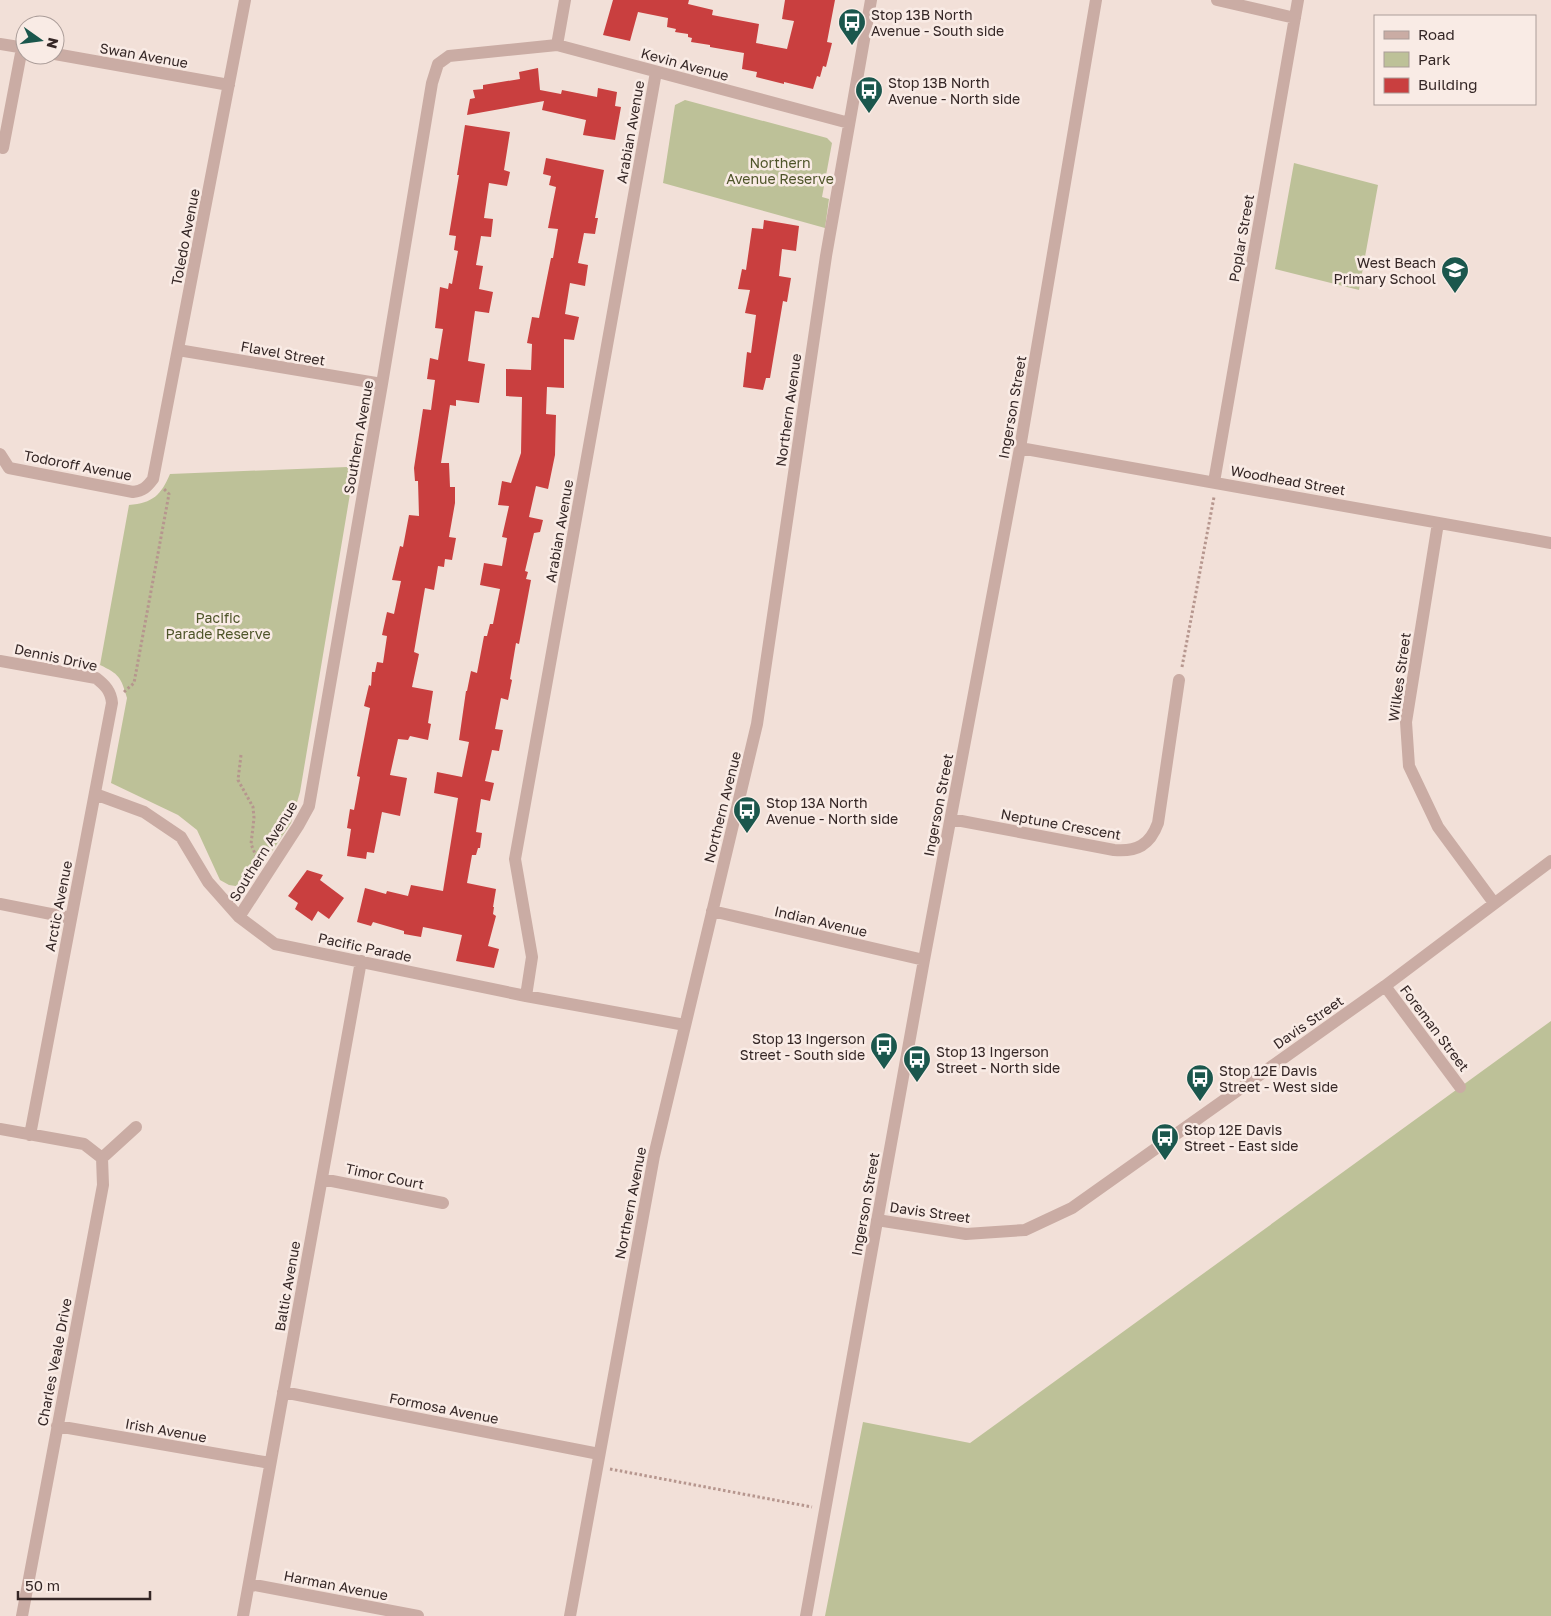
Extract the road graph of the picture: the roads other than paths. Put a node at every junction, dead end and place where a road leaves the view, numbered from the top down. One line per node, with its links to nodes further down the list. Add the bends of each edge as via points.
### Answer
1 (245, 0): 14 (street, Toledo Avenue)
2 (565, 0): 9 (street)
3 (871, 0): 15 (street, Northern Avenue)
4 (1096, 0): 19 (street, Ingerson Street)
5 (1217, 0): 7 (street)
6 (1298, 0): 7 (street, Poplar Street)
7 (1295, 18): 22 (street, Poplar Street)
8 (0, 44): 10 (street)
9 (557, 45): 13 (street, Kevin Avenue); 18 (street, Southern Avenue, via 449,56 438,64 432,82)
10 (15, 47)
11 (65, 56): 14 (street, Swan Avenue)
12 (20, 65): 16 (street)
13 (656, 72): 15 (street, Kevin Avenue); 39 (street, Arabian Avenue, via 515,859 532,957)
14 (229, 85): 17 (street, Toledo Avenue)
15 (849, 123): 33 (street, Northern Avenue, via 758,724)
16 (3, 148)
17 (178, 350): 18 (street, Flavel Street); 21 (street, Toledo Avenue)
18 (382, 384): 35 (street, Southern Avenue, via 309,806)
19 (1020, 448): 22 (street, Woodhead Street); 29 (street, Ingerson Street)
20 (0, 454): 21 (street, Todoroff Avenue, via 9,468 133,492 147,487)
21 (154, 479)
22 (1214, 482): 23 (street, Woodhead Street)
23 (1438, 523): 24 (street, Woodhead Street); 31 (street, Wilkes Street, via 1406,722 1410,766 1438,827)
24 (1551, 544)
25 (0, 661): 27 (street, Dennis Drive, via 96,678 105,684)
26 (1179, 680): 29 (street, Neptune Crescent, via 1158,823 1150,839 1136,849 1114,850)
27 (112, 703): 28 (street, Arctic Avenue)
28 (95, 794): 34 (street, Arctic Avenue); 35 (street, Pacific Parade, via 144,812 181,837 208,882)
29 (951, 819): 36 (street, Ingerson Street)
30 (1551, 861): 31 (street, Davis Street)
31 (1494, 903): 38 (street, Davis Street)
32 (0, 904): 34 (street)
33 (712, 910): 36 (street, Indian Avenue); 40 (street, Northern Avenue)
34 (71, 918): 44 (street, Arctic Avenue)
35 (240, 918): 37 (street, Pacific Parade, via 275,944)
36 (924, 960): 48 (street, Ingerson Street)
37 (361, 961): 39 (street, Pacific Parade); 46 (street, Baltic Avenue)
38 (1385, 986): 41 (street, Foreman Street); 48 (street, Davis Street, via 1072,1208 1025,1230 966,1234)
39 (526, 996): 40 (street, Pacific Parade)
40 (685, 1024): 51 (street, Northern Avenue, via 654,1156)
41 (1460, 1088)
42 (136, 1127): 45 (street)
43 (0, 1129): 44 (street)
44 (30, 1135): 45 (street, via 84,1144)
45 (102, 1158): 50 (street, Charles Veale Drive, via 103,1185)
46 (322, 1179): 47 (street, Timor Court); 49 (street, Baltic Avenue)
47 (443, 1203)
48 (877, 1220): 58 (street, Ingerson Street)
49 (283, 1392): 51 (street, Formosa Avenue); 52 (street, Baltic Avenue)
50 (57, 1426): 52 (street, Irish Avenue); 54 (street, Charles Veale Drive)
51 (599, 1454): 57 (street, Northern Avenue)
52 (270, 1463): 53 (street, Baltic Avenue)
53 (249, 1584): 55 (street, Baltic Avenue); 56 (street, Harman Avenue)
54 (22, 1616)
55 (243, 1616)
56 (418, 1616)
57 (570, 1616)
58 (806, 1616)

